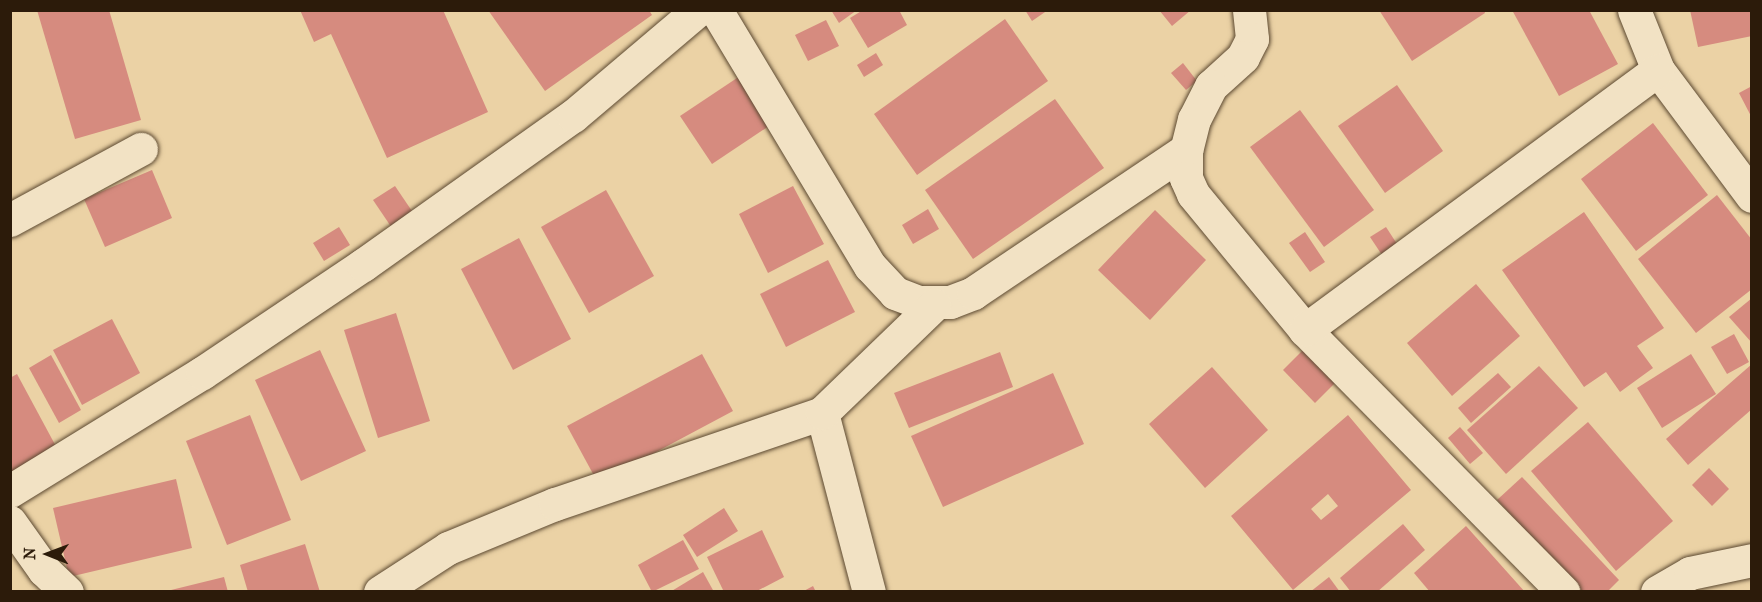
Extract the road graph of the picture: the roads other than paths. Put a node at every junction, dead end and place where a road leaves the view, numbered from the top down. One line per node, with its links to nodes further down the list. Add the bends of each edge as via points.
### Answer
1 (698, 10): 13 (street, via 573,116 363,265 202,374)
2 (716, 10): 10 (street, via 870,267 896,293)
3 (1249, 10): 7 (street, via 1252,39 1243,57 1211,86 1194,119)
4 (1634, 10): 5 (street)
5 (1658, 70): 8 (street); 11 (street)
6 (141, 149): 9 (street)
7 (1186, 150): 10 (street, via 973,293); 11 (street, via 1186,177 1193,194)
8 (1752, 196)
9 (10, 220)
10 (934, 304): 12 (street)
11 (1305, 330): 19 (street)
12 (822, 413): 17 (street, via 555,504 448,548); 18 (street)
13 (10, 491)
14 (10, 522): 16 (street, via 44,570)
15 (1752, 560): 20 (street, via 1690,573)
16 (67, 591)
17 (380, 591)
18 (869, 591)
19 (1563, 591)
20 (1657, 591)

